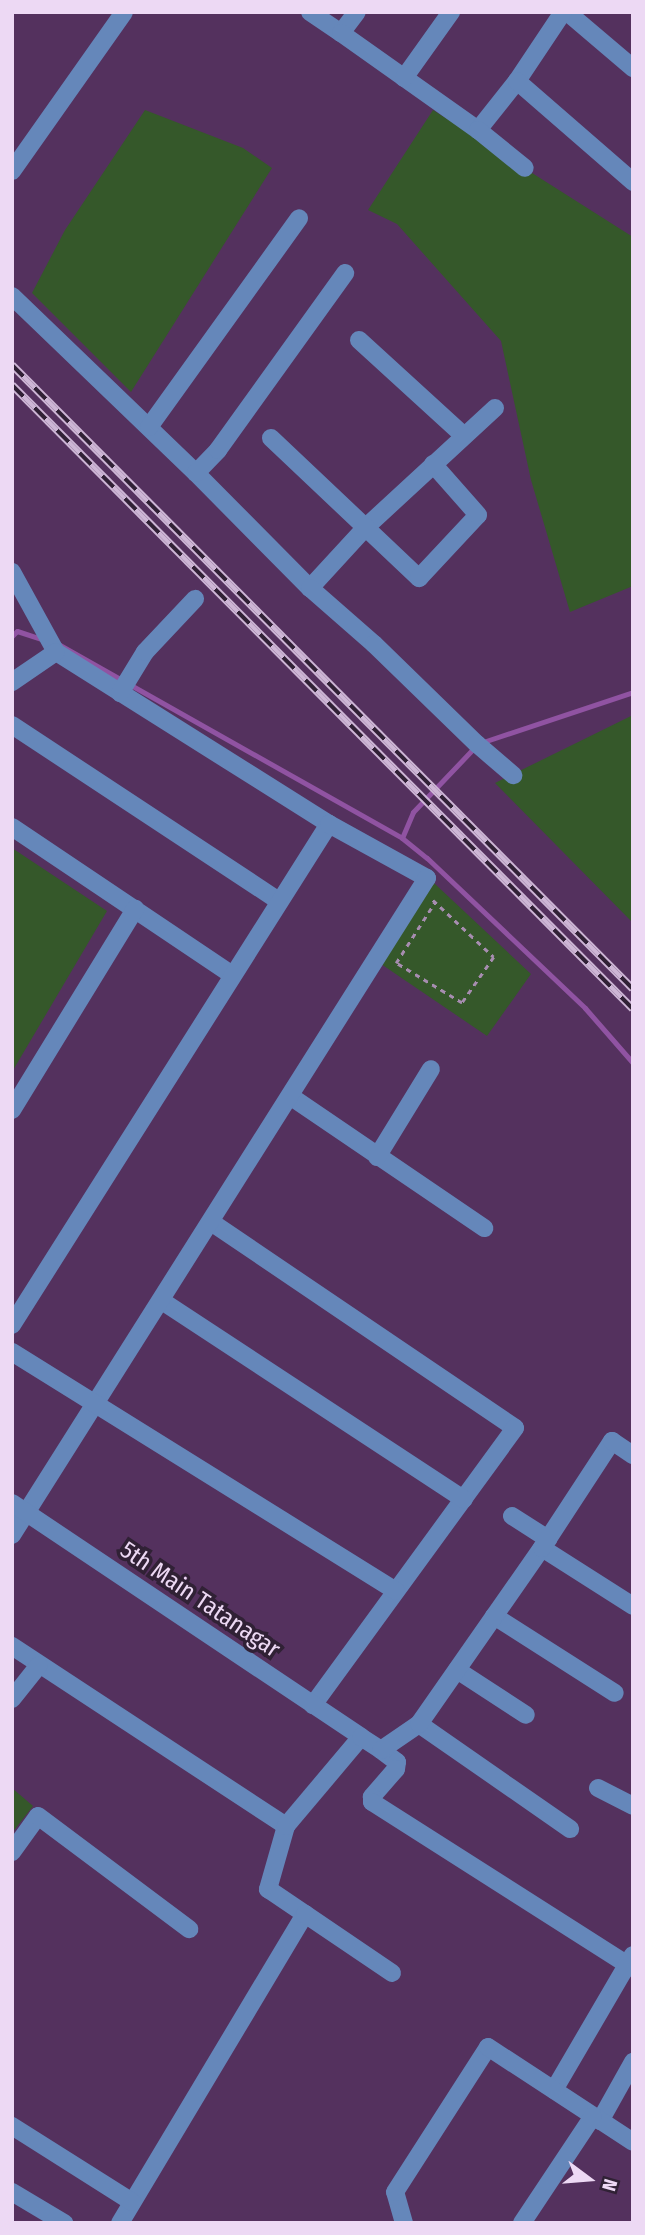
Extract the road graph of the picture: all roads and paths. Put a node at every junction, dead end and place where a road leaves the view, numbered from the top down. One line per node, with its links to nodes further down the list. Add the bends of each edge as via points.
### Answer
1 (124, 12): 12 (street)
2 (310, 12): 6 (street)
3 (356, 12): 6 (street)
4 (451, 12): 8 (street)
5 (565, 12): 7 (street); 9 (street)
6 (341, 33): 8 (street)
7 (633, 68)
8 (404, 78): 10 (street)
9 (517, 80): 10 (street); 13 (street)
10 (478, 130): 11 (street)
11 (525, 168)
12 (12, 170)
13 (633, 182)
14 (299, 218): 19 (street)
15 (345, 273): 23 (street)
16 (12, 296): 19 (street)
17 (359, 340): 20 (street)
18 (495, 408): 20 (street)
19 (149, 427): 23 (street)
20 (464, 436): 22 (street)
21 (271, 438): 24 (street)
22 (433, 464): 24 (street); 24 (street, via 478,515 420,578)
23 (197, 473): 26 (street)
24 (366, 527): 26 (street)
25 (12, 572): 28 (street)
26 (310, 589): 32 (street)
27 (195, 599): 30 (street, via 145,652)
28 (55, 651): 29 (street); 30 (street)
29 (12, 682)
30 (120, 693): 33 (street)
31 (12, 725): 36 (street)
32 (513, 775)
33 (330, 824): 35 (street, via 427,878); 36 (street)
34 (12, 827): 38 (street)
35 (420, 888): 37 (path); 41 (street)
36 (279, 901): 39 (street)
37 (435, 902): 37 (path, via 494,957 462,1003 397,963)
38 (135, 909): 39 (street); 42 (street)
39 (232, 975): 47 (street)
40 (431, 1069): 43 (street)
41 (290, 1096): 43 (street); 44 (street)
42 (12, 1110)
43 (377, 1157): 45 (street)
44 (211, 1222): 46 (street); 51 (street, via 515,1429)
45 (484, 1228)
46 (162, 1301): 49 (street); 51 (street)
47 (12, 1325)
48 (12, 1352): 49 (street)
49 (96, 1406): 53 (street); 57 (street)
50 (633, 1455): 56 (street, via 612,1441)
51 (464, 1499): 57 (street)
52 (12, 1503): 53 (street, 5th Main Tatanagar)
53 (28, 1514): 55 (street); 65 (street, 5th Main Tatanagar)
54 (512, 1517): 56 (street)
55 (12, 1535)
56 (545, 1544): 58 (street); 59 (street)
57 (396, 1591): 65 (street)
58 (633, 1606)
59 (494, 1616): 62 (street); 63 (street)
60 (12, 1646): 61 (street)
61 (39, 1665): 64 (street); 72 (street)
62 (457, 1670): 66 (street); 67 (street)
63 (615, 1693)
64 (12, 1699)
65 (313, 1704): 68 (street, 5th Main Tatanagar)
66 (526, 1715)
67 (419, 1724): 69 (street); 73 (street)
68 (361, 1737): 69 (street, 5th Main Tatanagar); 72 (street)
69 (381, 1750): 77 (street, via 397,1762 396,1769 372,1802)
70 (598, 1788): 71 (street)
71 (633, 1806)
72 (286, 1826): 75 (street, via 268,1889)
73 (570, 1829)
74 (12, 1852): 76 (street, via 38,1816)
75 (305, 1914): 78 (street); 85 (street)
76 (189, 1929)
77 (631, 1963): 80 (street)
78 (392, 1973)
79 (633, 2062): 81 (street)
80 (554, 2090): 81 (street); 88 (street, via 488,2047 395,2192)
81 (597, 2118): 83 (street); 89 (street)
82 (12, 2126): 85 (street)
83 (633, 2142)
84 (12, 2192): 86 (street)
85 (132, 2202): 87 (street)
86 (64, 2223)
87 (120, 2223)
88 (404, 2223)
89 (522, 2223)

